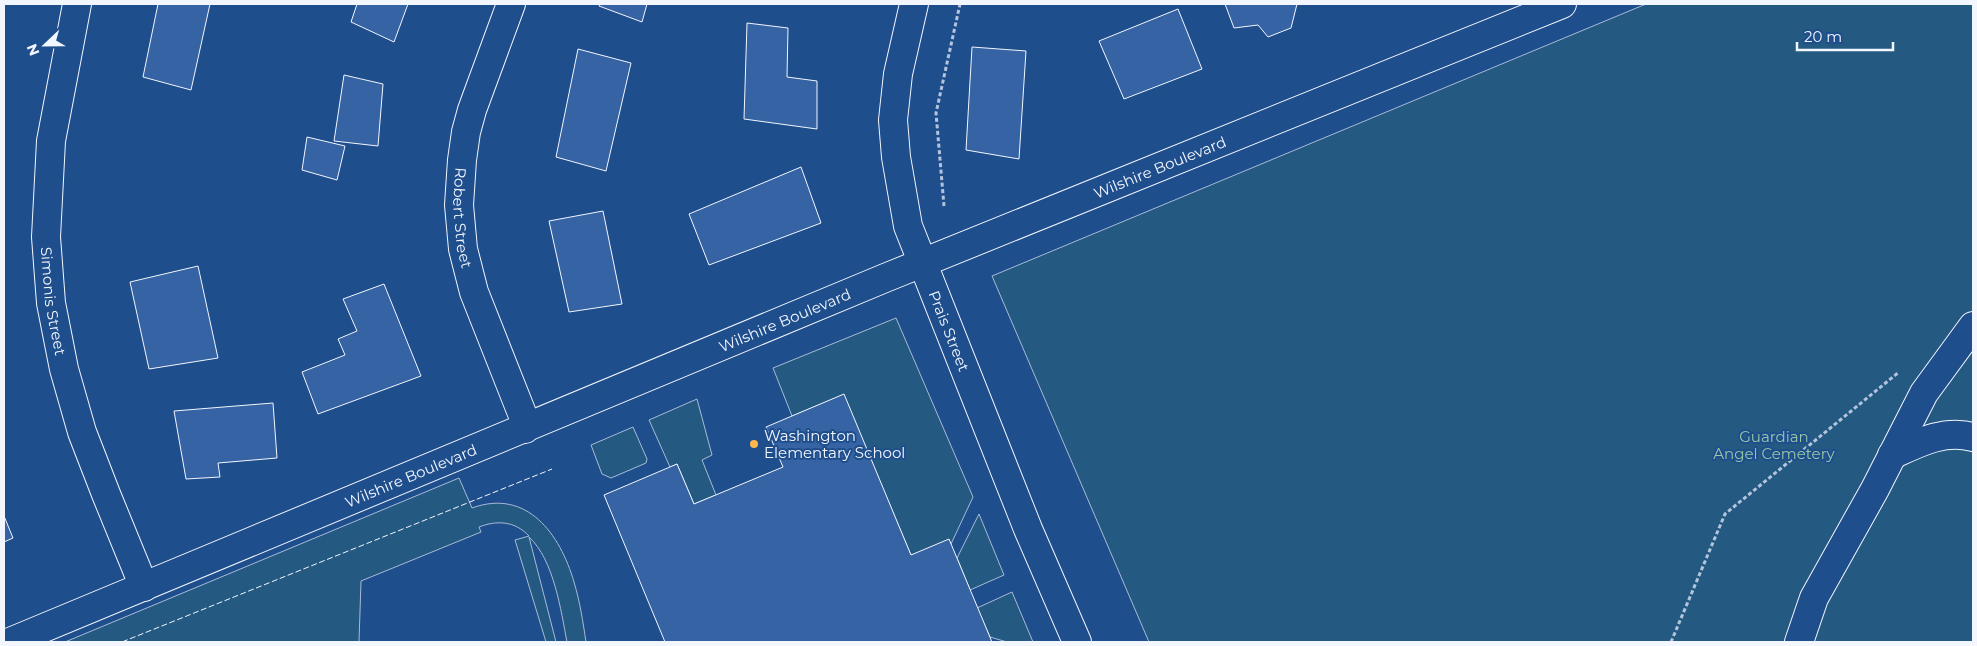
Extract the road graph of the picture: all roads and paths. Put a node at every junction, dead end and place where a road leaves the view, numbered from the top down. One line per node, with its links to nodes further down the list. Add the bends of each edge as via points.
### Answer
1 (77, 4): 14 (street, Simonis Street, via 51,142 46,237 51,303 64,369 82,432)
2 (511, 4): 11 (street, Robert Street, via 466,132 459,205 463,249 474,292)
3 (914, 4): 7 (street, Prais Street, via 898,74 893,120 908,226)
4 (960, 4): 6 (path, via 936,113)
5 (1562, 4): 7 (street, Wilshire Boulevard)
6 (944, 206)
7 (922, 264): 11 (street, Wilshire Boulevard); 16 (street, Prais Street, via 1028,530)
8 (1971, 328): 9 (street); 13 (street, via 1924,393)
9 (1973, 363)
10 (1904, 368): 17 (path, via 1725,514)
11 (525, 429): 14 (street, Wilshire Boulevard)
12 (1973, 437): 13 (street, via 1932,437)
13 (1892, 455): 18 (street, via 1814,598)
14 (144, 586): 15 (street, Wilshire Boulevard)
15 (10, 642)
16 (1077, 642)
17 (1671, 642)
18 (1799, 642)

